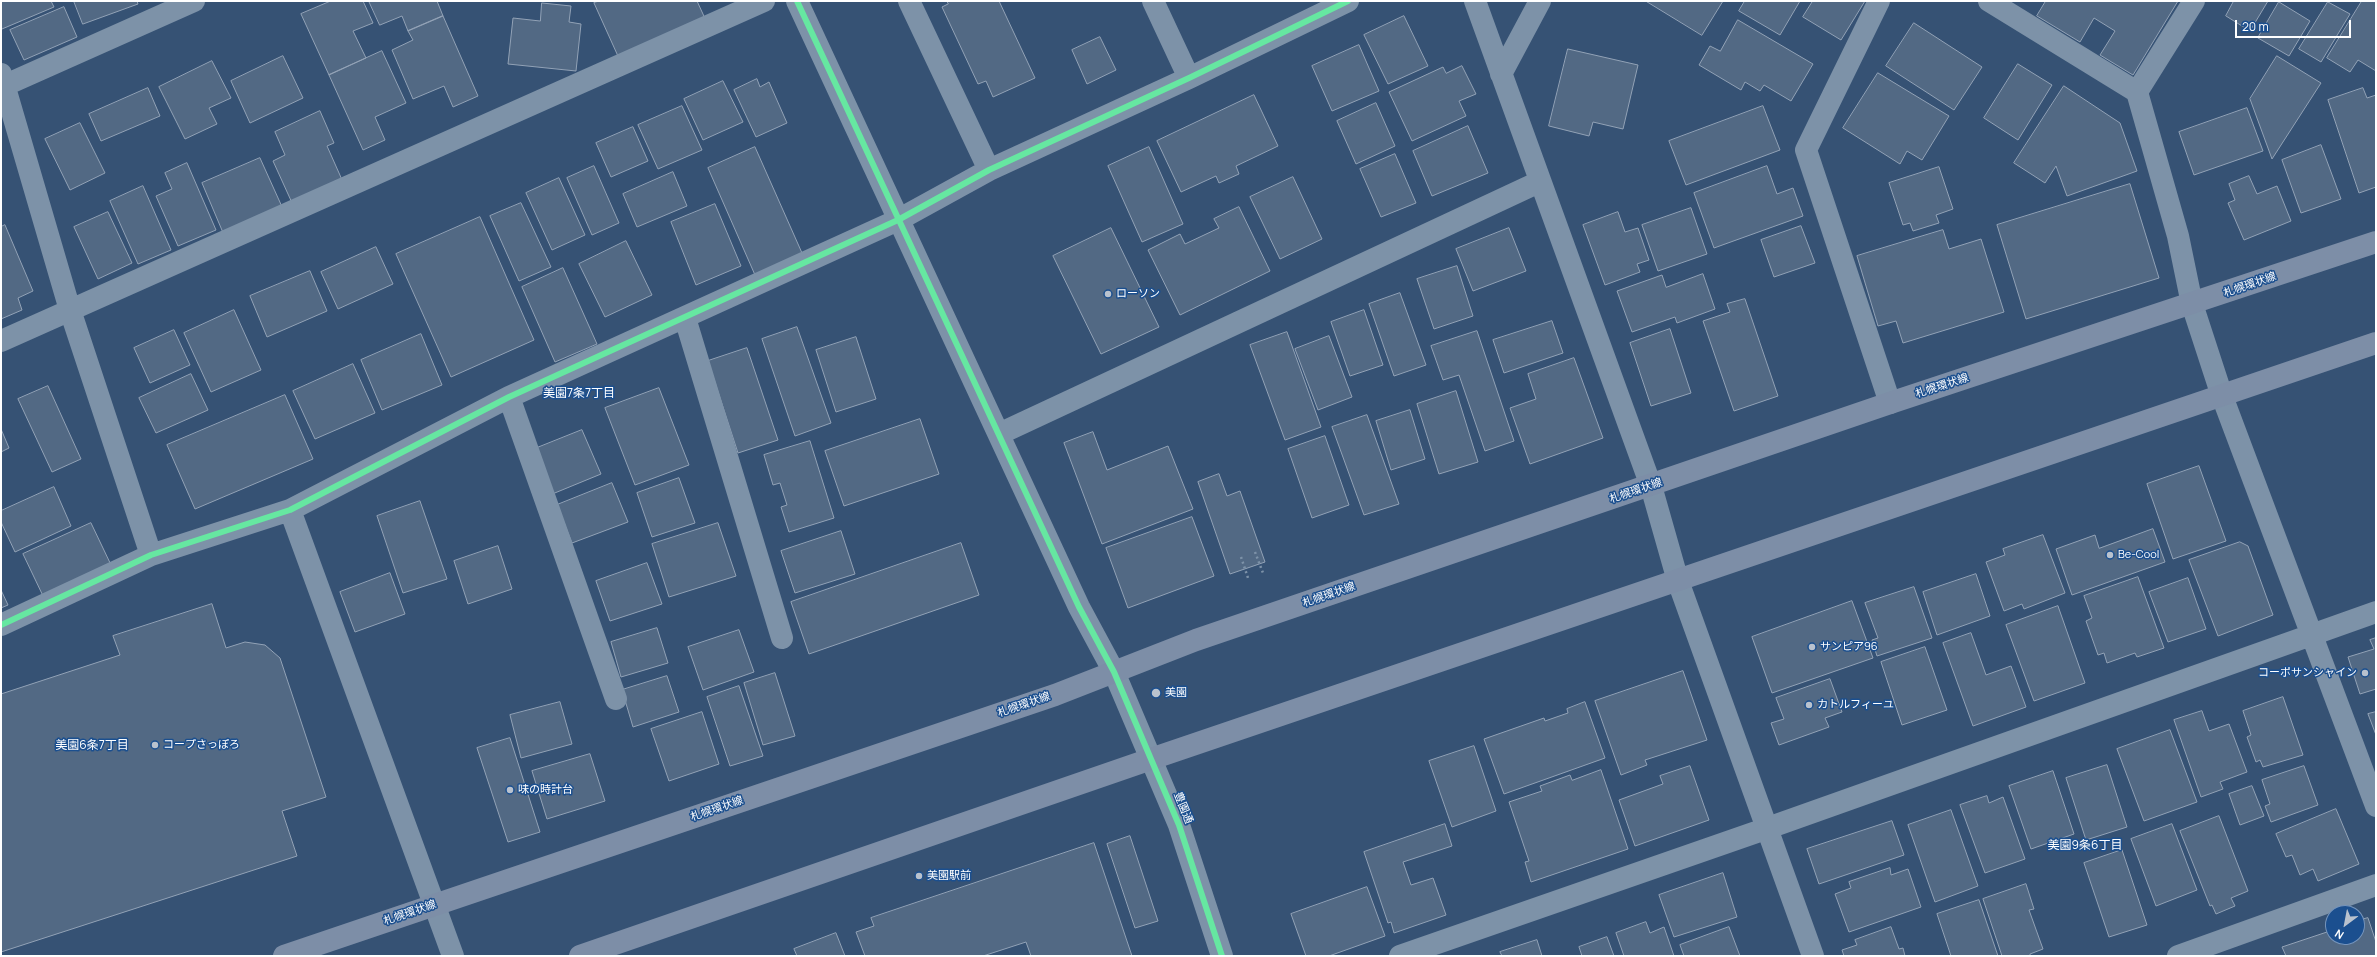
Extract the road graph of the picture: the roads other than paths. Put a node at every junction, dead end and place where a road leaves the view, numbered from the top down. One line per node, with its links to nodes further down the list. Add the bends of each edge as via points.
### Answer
1 (194, 1): 14 (street)
2 (764, 1): 21 (street)
3 (798, 1): 18 (street, 豊園通)
4 (909, 1): 16 (street)
5 (1153, 1): 13 (street)
6 (1348, 1): 13 (street)
7 (1475, 1): 12 (street)
8 (1540, 1): 12 (street)
9 (1879, 1): 27 (street, via 1806,150)
10 (1989, 1): 15 (street)
11 (2194, 1): 15 (street)
12 (1501, 74): 17 (street)
13 (1189, 78): 16 (street)
14 (2, 82): 21 (street)
15 (2138, 92): 20 (street, via 2178,236)
16 (989, 170): 18 (street)
17 (1539, 182): 28 (street); 29 (street)
18 (898, 220): 22 (street); 28 (street, 豊園通)
19 (2376, 242): 20 (main road, 札幌環状線)
20 (2192, 304): 25 (street); 27 (main road, 札幌環状線)
21 (70, 310): 23 (street); 31 (street)
22 (685, 318): 26 (street); 36 (street)
23 (1, 341)
24 (2376, 343): 25 (main road)
25 (2222, 396): 32 (main road); 35 (street)
26 (509, 397): 30 (street); 38 (street)
27 (1890, 403): 29 (main road, 札幌環状線)
28 (999, 434): 37 (street, 豊園通, via 1079,607)
29 (1651, 486): 32 (street); 37 (main road, 札幌環状線, via 1196,640)
30 (290, 510): 31 (street); 43 (street)
31 (151, 555): 34 (street)
32 (1678, 581): 39 (main road); 41 (street)
33 (2376, 612): 35 (street)
34 (1, 625)
35 (2313, 635): 40 (street); 41 (street)
36 (782, 638)
37 (1114, 672): 39 (street, 豊園通); 43 (main road, 札幌環状線, via 1055,695)
38 (616, 699)
39 (1151, 759): 46 (main road); 47 (street, 豊園通, via 1179,825)
40 (2376, 806)
41 (1768, 828): 48 (street); 49 (street)
42 (2376, 885): 50 (street)
43 (434, 904): 44 (main road, 札幌環状線); 45 (street)
44 (284, 956)
45 (453, 956)
46 (580, 956)
47 (1222, 956)
48 (1400, 956)
49 (1813, 956)
50 (2178, 956)

